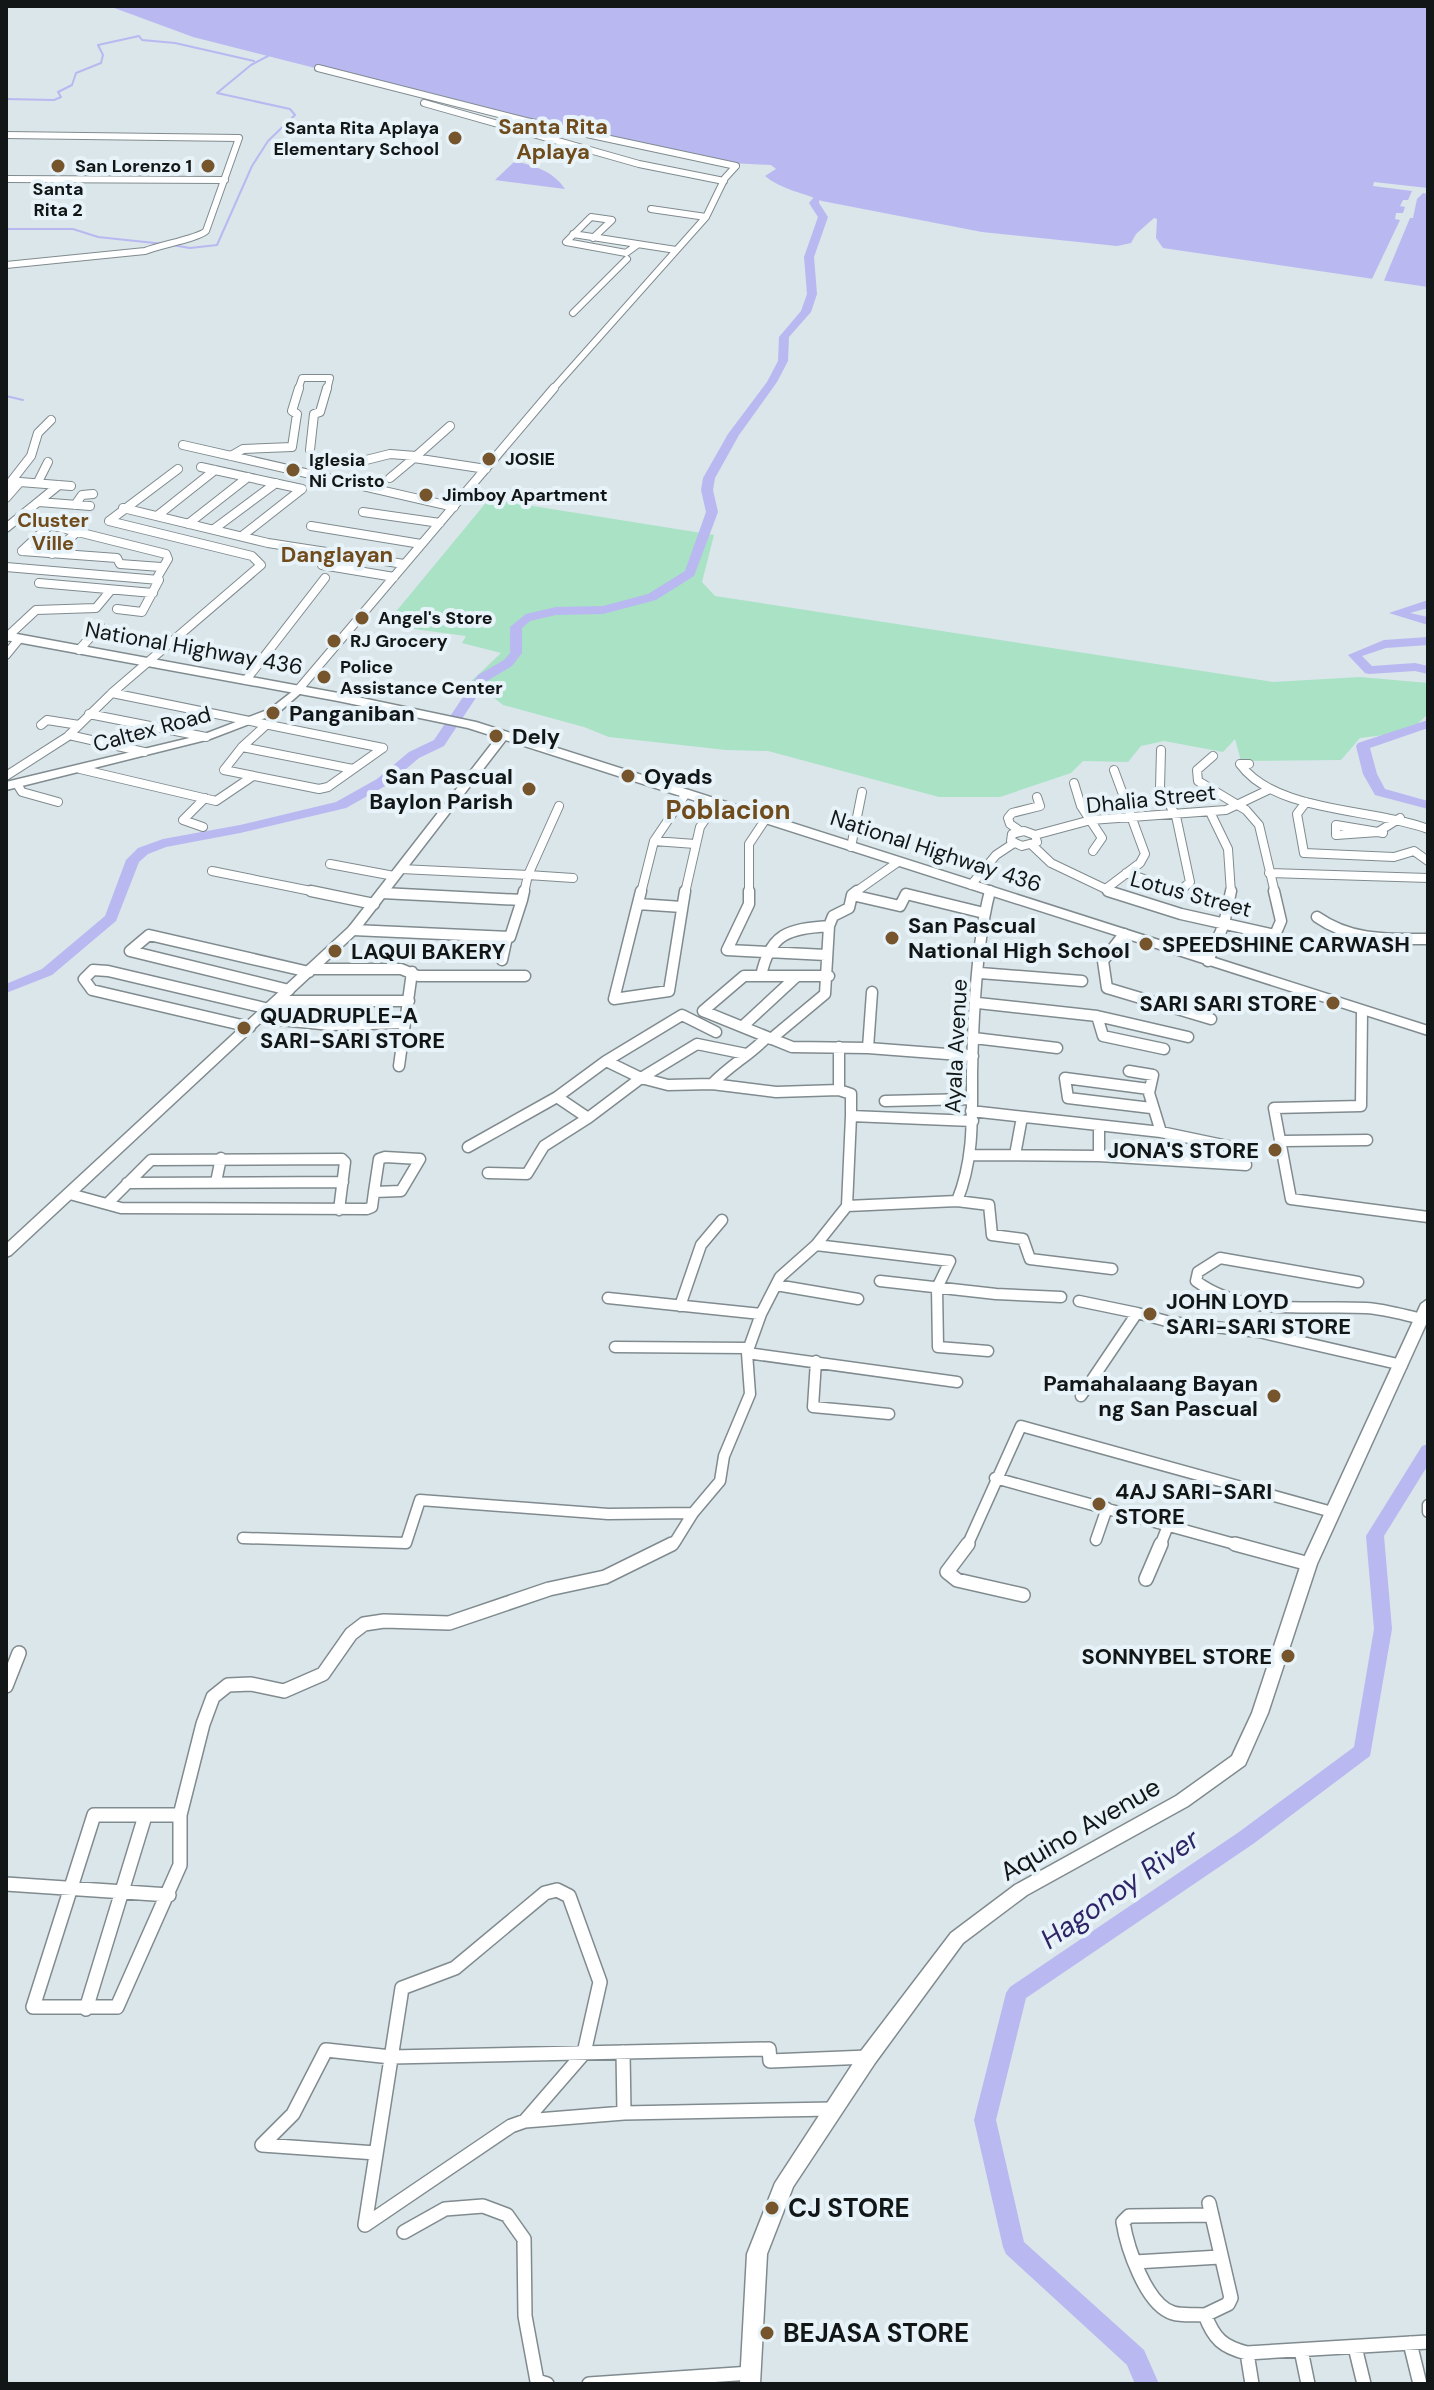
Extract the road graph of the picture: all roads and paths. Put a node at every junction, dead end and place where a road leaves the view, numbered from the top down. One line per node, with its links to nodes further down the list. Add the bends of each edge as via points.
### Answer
1 (318, 68): 6 (street, via 561,130 736,166)
2 (357, 84): 6 (street, via 639,164)
3 (6, 135): 5 (street, via 238,136)
4 (6, 179): 5 (street)
5 (225, 180): 14 (street, via 204,235 145,251)
6 (724, 181): 8 (street)
7 (651, 209): 8 (street)
8 (706, 217): 12 (street)
9 (573, 234): 10 (street); 10 (street, via 591,217 612,220); 11 (street, via 566,243 626,253)
10 (593, 238): 11 (street)
11 (637, 245): 12 (street)
12 (676, 250): 28 (street)
13 (627, 259): 15 (street)
14 (6, 265)
15 (573, 313)
16 (297, 414): 17 (street); 17 (street, via 292,411 302,378 330,378 320,412); 22 (street, via 291,448 243,449)
17 (314, 414): 21 (street)
18 (51, 420): 36 (street)
19 (450, 426): 23 (street)
20 (183, 445): 22 (street)
21 (310, 450)
22 (231, 456): 42 (street)
23 (415, 457): 25 (street, via 390,454); 28 (street); 31 (street)
24 (48, 462): 32 (street)
25 (358, 462)
26 (201, 467): 29 (street)
27 (178, 469): 43 (street)
28 (486, 469): 42 (street)
29 (215, 470): 30 (street); 46 (street)
30 (248, 477): 33 (street); 49 (street)
31 (390, 478)
32 (38, 482): 34 (street); 38 (street, via 20,482)
33 (276, 483): 52 (street); 54 (street, via 302,489)
34 (59, 485): 35 (street); 39 (street)
35 (71, 486)
36 (6, 488)
37 (93, 494): 40 (street, via 82,495)
38 (6, 500): 44 (street)
39 (39, 502): 40 (street); 47 (street)
40 (75, 505): 41 (street)
41 (90, 506)
42 (454, 507): 48 (street)
43 (123, 508): 46 (street); 58 (street, via 109,521)
44 (6, 509)
45 (363, 512): 48 (street)
46 (157, 516): 49 (street)
47 (11, 522): 50 (street)
48 (440, 523): 56 (street)
49 (188, 524): 52 (street)
50 (50, 525): 53 (street); 57 (street, via 21,551)
51 (311, 526): 56 (street)
52 (214, 529): 54 (street)
53 (77, 532): 57 (street); 62 (street, via 166,554)
54 (242, 536): 55 (street)
55 (268, 543): 58 (street); 59 (street)
56 (421, 544): 59 (street)
57 (52, 554): 62 (street)
58 (252, 556): 76 (street, via 261,561 254,574)
59 (404, 564): 65 (street)
60 (322, 565): 65 (street)
61 (6, 567): 63 (street)
62 (161, 567): 64 (street)
63 (66, 572): 68 (street); 70 (street, via 158,579)
64 (158, 576)
65 (394, 577): 78 (street)
66 (325, 578): 77 (street)
67 (39, 583): 68 (street)
68 (57, 585): 69 (street)
69 (111, 590): 70 (street); 73 (street, via 96,608 36,610)
70 (153, 593): 71 (street, via 142,612)
71 (117, 609)
72 (100, 626): 74 (street)
73 (11, 637): 74 (main road, National Highway 436); 75 (street)
74 (79, 650): 76 (main road, National Highway 436)
75 (6, 655)
76 (146, 662): 77 (main road, National Highway 436); 79 (street)
77 (246, 680): 78 (main road, National Highway 436)
78 (298, 690): 81 (street, Caltex Road, via 274,711); 86 (main road, National Highway 436)
79 (112, 693): 80 (street); 81 (street)
80 (89, 714): 83 (street); 87 (street)
81 (250, 721): 84 (street); 87 (street, Caltex Road)
82 (41, 725): 83 (street, via 46,720)
83 (79, 725): 85 (street)
84 (266, 725): 88 (street); 94 (street, via 384,749)
85 (70, 735): 90 (street); 97 (street)
86 (504, 735): 101 (main road, National Highway 436); 129 (street)
87 (206, 737): 90 (street, Caltex Road)
88 (242, 747): 94 (street); 96 (street, via 224,769)
89 (1161, 750): 110 (street, via 1160,788)
90 (144, 752): 93 (street, Caltex Road)
91 (1213, 756): 107 (street, Lotus Street, via 1197,770 1198,781)
92 (1249, 764): 99 (street, via 1240,764 1243,773)
93 (80, 769): 97 (street, Caltex Road); 103 (street)
94 (353, 769): 96 (street, via 319,789)
95 (1114, 770): 111 (street)
96 (253, 776): 103 (street, via 221,800)
97 (10, 782): 104 (street, via 27,795)
98 (1074, 783): 114 (street)
99 (1268, 790): 105 (street); 107 (street, Dhalia Street)
100 (862, 792): 123 (street)
101 (685, 795): 106 (main road, National Highway 436); 120 (street)
102 (1037, 797): 117 (street, via 1040,806 1008,818)
103 (205, 798): 115 (street, via 183,820)
104 (58, 802)
105 (1306, 802): 112 (street); 125 (street, via 1297,814 1304,853 1394,857 1414,851)
106 (716, 804): 113 (main road, National Highway 436); 122 (street)
107 (1240, 805): 109 (street, Dhalia Street); 131 (street, Lotus Street, via 1259,825)
108 (559, 806): 132 (street)
109 (1210, 812): 110 (street, Dhalia Street); 145 (street, via 1226,837 1232,876)
110 (1176, 816): 111 (street, Dhalia Street); 130 (street, via 1190,882 1180,891)
111 (1130, 817): 114 (street, Dhalia Street); 130 (street, via 1145,854)
112 (1400, 818): 116 (street); 118 (street)
113 (765, 820): 123 (main road, National Highway 436); 151 (street, via 749,844 749,904 727,950)
114 (1091, 820): 119 (street, Dhalia Street); 124 (street, via 1102,838)
115 (203, 827)
116 (1428, 829)
117 (1020, 831): 119 (street); 121 (street, via 1010,836)
118 (1383, 833)
119 (1033, 840): 121 (street); 136 (street, Lotus Street, via 1053,864)
120 (654, 841): 122 (street); 141 (street)
121 (1014, 843): 135 (street)
122 (695, 844): 142 (street)
123 (851, 847): 126 (main road, National Highway 436)
124 (1093, 851)
125 (1428, 861)
126 (898, 862): 135 (main road, National Highway 436); 138 (street)
127 (330, 864): 129 (street)
128 (212, 871): 139 (street)
129 (398, 872): 132 (street); 139 (street)
130 (1126, 873): 136 (street)
131 (1269, 873): 134 (street); 145 (street, Lotus Street, via 1281,921 1275,935)
132 (528, 875): 133 (street); 140 (street)
133 (573, 878)
134 (1428, 878)
135 (971, 885): 137 (main road, National Highway 436)
136 (1107, 888): 145 (street, Lotus Street, via 1180,915)
137 (990, 891): 143 (street, Ayala Avenue); 148 (main road, National Highway 436)
138 (852, 895): 143 (street, via 900,906 906,894); 146 (street, via 849,908 833,916)
139 (378, 899): 140 (street); 147 (street)
140 (522, 900): 149 (street, via 512,936)
141 (638, 904): 142 (street); 142 (street, via 614,999 669,991)
142 (682, 907)
143 (984, 913): 157 (street, Ayala Avenue)
144 (1317, 917): 150 (street, via 1330,929 1351,936)
145 (1226, 924): 154 (street)
146 (829, 926): 151 (street, via 789,931); 152 (street)
147 (353, 930): 149 (street); 155 (street)
148 (1124, 934): 154 (main road, National Highway 436); 170 (street, via 1103,961 1107,988)
149 (507, 937): 153 (street)
150 (1428, 939)
151 (765, 952): 152 (street); 159 (street)
152 (826, 955): 161 (street)
153 (502, 960)
154 (1208, 961): 167 (main road, National Highway 436)
155 (310, 970): 156 (street); 163 (street); 163 (street, via 149,935 130,951)
156 (412, 972): 158 (street); 165 (street)
157 (980, 973): 162 (street); 166 (street, Ayala Avenue)
158 (525, 976)
159 (761, 976): 160 (street); 171 (street, via 744,976 703,1011)
160 (797, 976): 161 (street); 173 (street)
161 (829, 976): 177 (street, via 825,994)
162 (1082, 981)
163 (289, 990): 168 (street)
164 (872, 992): 181 (street)
165 (409, 1001): 168 (street); 172 (street)
166 (978, 1003): 169 (street); 178 (street, Ayala Avenue)
167 (1362, 1011): 174 (main road, National Highway 436); 203 (street, via 1361,1106 1274,1108)
168 (264, 1014): 168 (street, via 92,990 84,979 90,971 108,971); 172 (street, via 331,1025); 213 (street)
169 (1097, 1016): 176 (street); 183 (street, via 1103,1036)
170 (1211, 1019)
171 (731, 1022): 173 (street); 175 (street)
172 (405, 1023): 187 (street)
173 (743, 1026): 177 (street)
174 (1428, 1031)
175 (716, 1032): 179 (street); 186 (street, via 682,1015)
176 (1188, 1037)
177 (769, 1038): 180 (street, via 792,1047); 184 (street)
178 (974, 1038): 182 (street); 185 (street, Ayala Avenue)
179 (697, 1044): 184 (street); 189 (street)
180 (839, 1047): 181 (street); 192 (street)
181 (868, 1048): 185 (street)
182 (1057, 1048)
183 (1164, 1049)
184 (746, 1054): 190 (street)
185 (973, 1056): 196 (street, Ayala Avenue)
186 (606, 1061): 189 (street); 193 (street)
187 (399, 1066)
188 (1129, 1071): 191 (street, via 1153,1075)
189 (639, 1079): 190 (street, via 672,1088); 199 (street)
190 (712, 1084): 192 (street, via 786,1093)
191 (1149, 1089): 195 (street); 195 (street, via 1065,1078 1068,1098)
192 (839, 1090): 197 (street, via 851,1094)
193 (557, 1097): 199 (street); 204 (street)
194 (885, 1101): 196 (street)
195 (1151, 1108): 201 (street)
196 (972, 1110): 197 (street); 198 (street); 205 (street, Ayala Avenue)
197 (851, 1116): 217 (street)
198 (1022, 1117): 200 (street); 206 (street)
199 (588, 1118): 209 (street, via 544,1146 527,1174)
200 (1099, 1126): 201 (street); 207 (street)
201 (1161, 1132): 207 (street, via 1242,1149 1246,1165)
202 (1367, 1140): 203 (street)
203 (1283, 1141): 219 (street, via 1291,1199)
204 (468, 1147)
205 (973, 1155): 206 (street); 215 (street, Ayala Avenue)
206 (1015, 1155): 207 (street)
207 (1099, 1156)
208 (221, 1158): 210 (street); 211 (street, via 342,1159); 212 (street, via 151,1160)
209 (488, 1173)
210 (216, 1182): 211 (street); 212 (street)
211 (343, 1182): 218 (street)
212 (127, 1183): 216 (street)
213 (73, 1191): 216 (street); 222 (street)
214 (373, 1192): 214 (street, via 382,1157 420,1159 401,1191); 218 (street, via 370,1209)
215 (957, 1201): 217 (street); 223 (street, via 989,1205 992,1235 1023,1239 1030,1259)
216 (102, 1202): 218 (street, via 121,1208)
217 (847, 1206): 221 (street)
218 (339, 1210)
219 (1428, 1217)
220 (722, 1220): 232 (street, via 701,1245)
221 (816, 1245): 226 (street); 227 (street, via 950,1261)
222 (6, 1252)
223 (1112, 1269)
224 (880, 1281): 227 (street)
225 (1358, 1282): 233 (street, via 1220,1258 1198,1272 1196,1281 1221,1298 1290,1308)
226 (776, 1285): 230 (street); 235 (street)
227 (937, 1288): 228 (street); 238 (street, via 938,1347)
228 (1061, 1297)
229 (608, 1298): 232 (street)
230 (858, 1299)
231 (1079, 1301): 234 (street)
232 (680, 1306): 235 (street)
233 (1425, 1311): 240 (street, Aquino Avenue)
234 (1137, 1313): 240 (street, via 1259,1332); 242 (street)
235 (761, 1314): 237 (street)
236 (615, 1347): 237 (street)
237 (747, 1351): 239 (street); 249 (street, via 750,1394 724,1456 720,1481)
238 (988, 1351)
239 (816, 1361): 241 (street); 243 (street, via 813,1407)
240 (1402, 1365): 247 (street, Aquino Avenue)
241 (957, 1382)
242 (1081, 1396)
243 (889, 1414)
244 (995, 1478): 246 (street); 247 (street, via 1021,1426); 255 (street, via 971,1540 947,1572 957,1580)
245 (1428, 1505): 248 (street)
246 (1107, 1508): 250 (street); 252 (street)
247 (1332, 1512): 253 (street, Aquino Avenue)
248 (1428, 1512)
249 (693, 1513): 251 (street, via 608,1514 420,1500 406,1543); 258 (street, via 675,1542 605,1577 549,1589 449,1623 364,1624 323,1674 284,1691 228,1685 213,1697 203,1724)
250 (1169, 1523): 253 (street); 254 (street)
251 (243, 1538)
252 (1096, 1540)
253 (1309, 1564): 268 (street, Aquino Avenue, via 1239,1760 1182,1801 1021,1890 957,1938)
254 (1146, 1579)
255 (1023, 1595)
256 (19, 1653): 257 (street)
257 (6, 1686)
258 (180, 1815): 259 (street); 263 (street, via 180,1865)
259 (145, 1816): 261 (street, via 94,1815); 262 (street)
260 (6, 1884): 261 (street)
261 (70, 1890): 262 (street); 264 (street, via 33,2007)
262 (121, 1893): 263 (street); 264 (street)
263 (169, 1895): 264 (street, via 117,2007)
264 (86, 2009)
265 (623, 2052): 266 (street); 268 (street, via 769,2049 770,2061); 270 (street)
266 (584, 2053): 267 (street); 267 (street, via 600,1982 569,1896 557,1890 545,1893 455,1968 402,1988); 271 (street)
267 (391, 2057): 272 (street); 272 (street, via 326,2050 293,2114 262,2145)
268 (868, 2057): 269 (street, Aquino Avenue)
269 (834, 2109): 270 (street); 282 (street, Aquino Avenue, via 785,2183 757,2254)
270 (624, 2113): 271 (street)
271 (525, 2121): 272 (street, via 365,2225)
272 (376, 2153)
273 (404, 2232): 283 (street, via 445,2209 483,2206 507,2215 524,2239 525,2316 537,2381)
274 (1220, 2257): 275 (street); 275 (street, via 1210,2209 1129,2216 1123,2232); 276 (street, via 1231,2298)
275 (1135, 2262): 276 (street, via 1162,2307)
276 (1205, 2315): 281 (street, via 1221,2347)
277 (1428, 2342): 278 (street)
278 (1410, 2343): 279 (street); 288 (street)
279 (1355, 2347): 280 (street); 287 (street)
280 (1301, 2350): 281 (street); 286 (street)
281 (1247, 2353): 285 (street)
282 (751, 2379): 284 (street)
283 (547, 2384)
284 (589, 2384)
285 (1252, 2384)
286 (1308, 2384)
287 (1364, 2384)
288 (1420, 2384)

